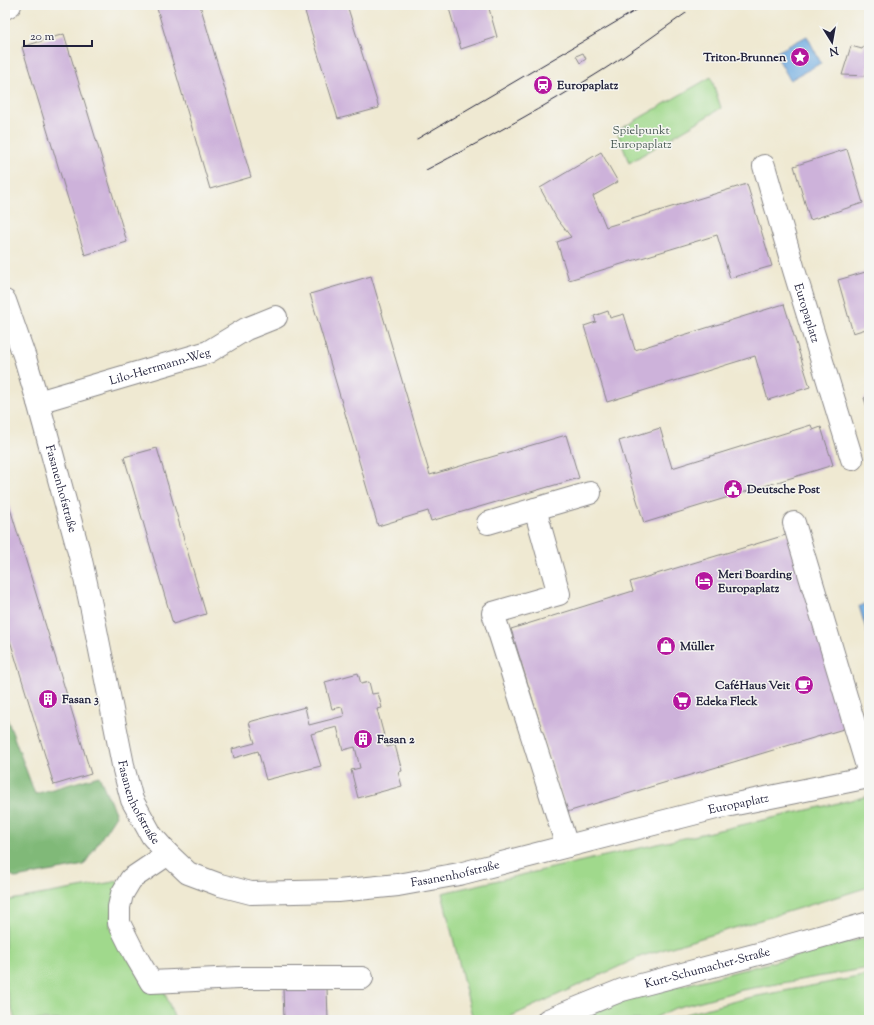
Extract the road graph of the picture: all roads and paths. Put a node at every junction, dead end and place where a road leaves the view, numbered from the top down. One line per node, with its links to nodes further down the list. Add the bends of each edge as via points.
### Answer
1 (10, 5): 2 (street)
2 (5, 8)
3 (764, 166): 7 (street, Europaplatz)
4 (5, 301): 6 (street, Fasanenhofstraße)
5 (276, 317): 6 (street, Lilo-Herrmann-Weg, via 246,329 208,352)
6 (38, 402): 16 (street, Fasanenhofstraße, via 80,556 132,800 152,836)
7 (852, 459)
8 (590, 493): 9 (street)
9 (535, 509): 10 (street); 15 (street, via 559,594 493,613)
10 (488, 523)
11 (794, 523): 12 (street)
12 (869, 773)
13 (869, 777): 14 (street, Europaplatz, via 716,808)
14 (610, 835): 15 (street, Fasanenhofstraße)
15 (567, 846): 16 (street, Fasanenhofstraße, via 459,874 398,886 338,891 251,893 188,873)
16 (168, 854): 18 (street, via 131,879 122,894 119,907 119,924 151,982 239,978)
17 (869, 923): 19 (street, Kurt-Schumacher-Straße, via 622,990)
18 (362, 978)
19 (548, 1020)

